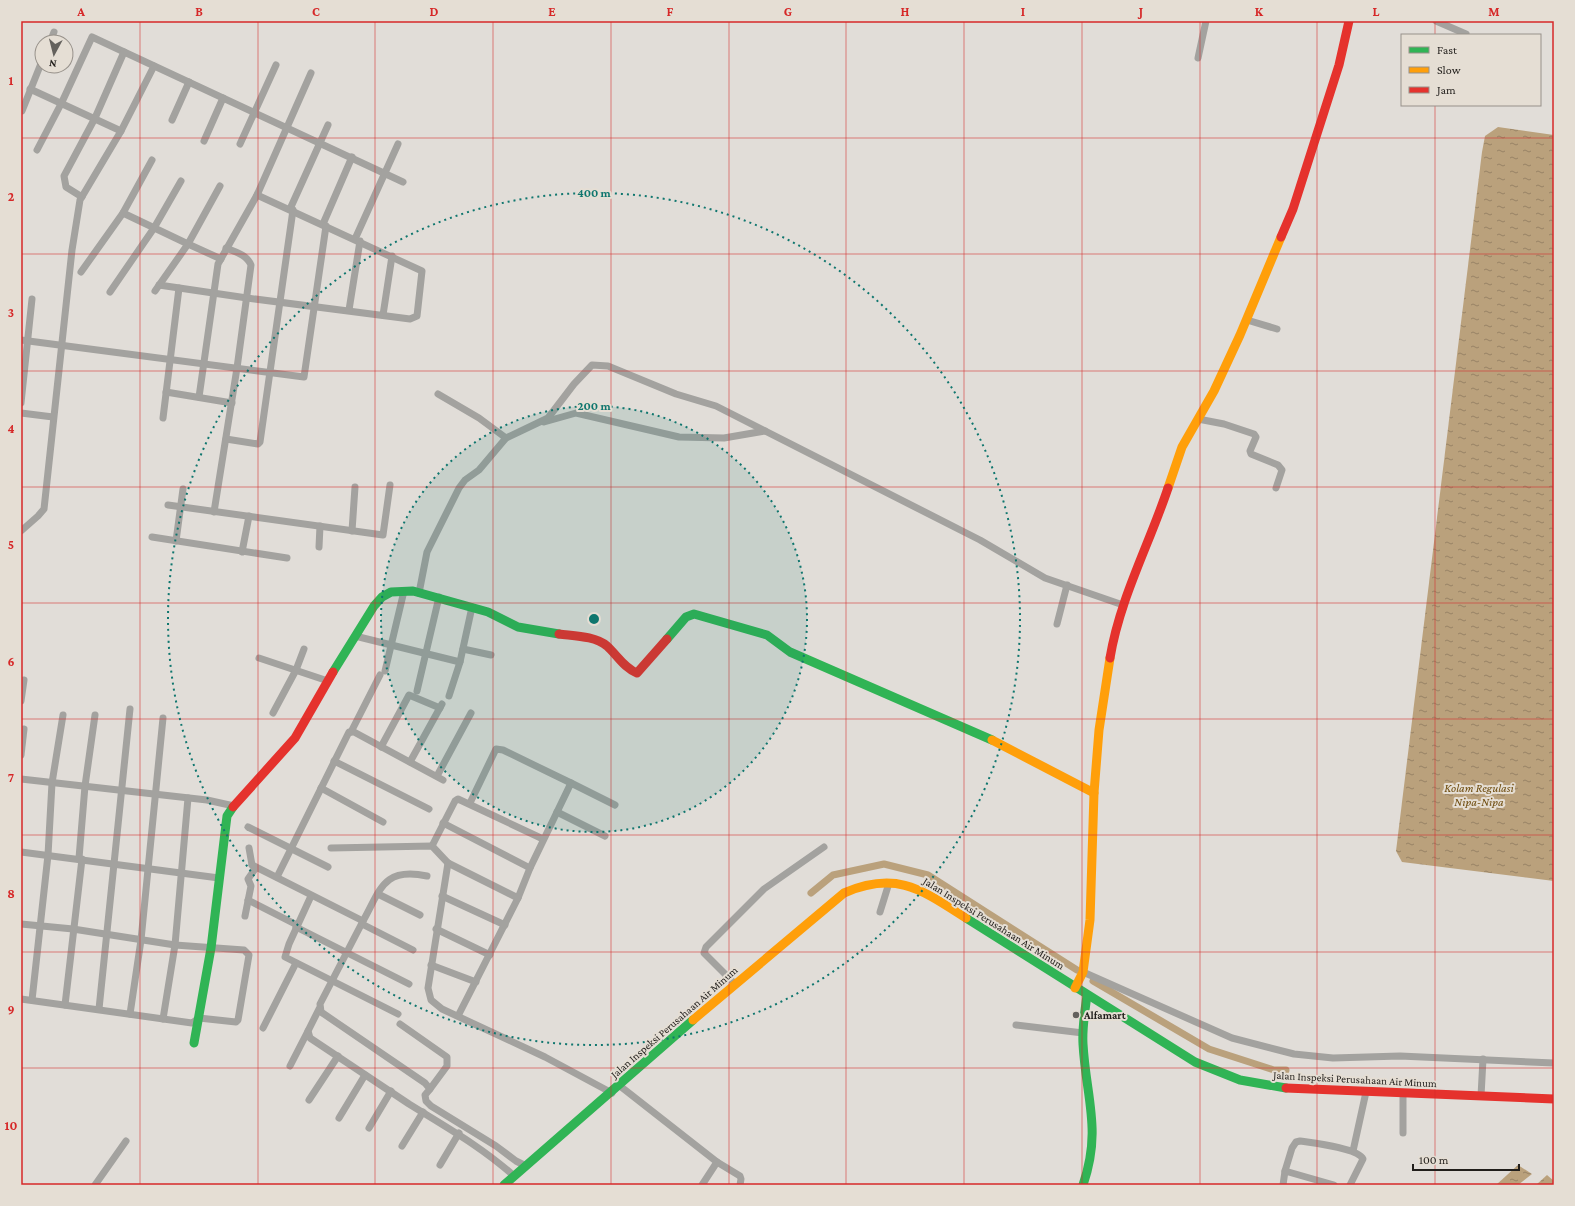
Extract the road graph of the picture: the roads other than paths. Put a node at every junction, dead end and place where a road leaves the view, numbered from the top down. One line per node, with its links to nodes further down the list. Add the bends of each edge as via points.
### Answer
1 (1206, 21): 6 (street)
2 (1349, 21): 54 (street, via 1339,65 1293,209)
3 (1436, 21): 4 (street)
4 (1466, 34)
5 (124, 52): 8 (street); 14 (street, via 92,37); 17 (street)
6 (1198, 58)
7 (276, 65): 16 (street)
8 (154, 66): 11 (street); 21 (street)
9 (311, 73): 20 (street)
10 (36, 74): 12 (street)
11 (189, 82): 13 (street); 18 (street)
12 (30, 89): 14 (street); 15 (street)
13 (223, 98): 16 (street); 22 (street)
14 (62, 102): 17 (street); 26 (street)
15 (22, 110)
16 (254, 112): 20 (street); 24 (street)
17 (95, 118): 21 (street); 34 (street, via 64,180 70,190)
18 (172, 120)
19 (328, 125): 23 (street)
20 (286, 128): 23 (street); 33 (street)
21 (121, 131): 34 (street)
22 (204, 141)
23 (320, 142): 27 (street); 35 (street)
24 (240, 144)
25 (398, 144): 29 (street)
26 (37, 150)
27 (352, 157): 29 (street); 37 (street)
28 (152, 160): 36 (street)
29 (384, 173): 31 (street); 39 (street)
30 (181, 181): 38 (street)
31 (403, 182)
32 (220, 186): 40 (street)
33 (257, 194): 35 (street); 41 (street)
34 (82, 197): 57 (street, via 72,250)
35 (291, 210): 37 (street); 50 (street)
36 (123, 214): 38 (street); 44 (street)
37 (324, 225): 39 (street); 51 (street)
38 (154, 228): 40 (street); 46 (street)
39 (357, 240): 42 (street); 52 (street)
40 (188, 244): 43 (street); 45 (street, via 157,288)
41 (226, 248): 43 (street); 48 (street, via 249,260 251,265)
42 (392, 256): 53 (street); 53 (street, via 422,271 417,316 410,319)
43 (221, 259): 47 (street)
44 (81, 272)
45 (179, 288): 47 (street); 58 (street)
46 (110, 292)
47 (213, 293): 48 (street); 59 (street)
48 (247, 298): 50 (street); 60 (street)
49 (32, 299): 56 (street)
50 (281, 302): 51 (street); 61 (street)
51 (314, 306): 52 (street); 61 (street, via 304,377)
52 (349, 310): 53 (street)
53 (383, 315)
54 (1247, 320): 55 (street); 70 (street)
55 (1277, 329)
56 (24, 340): 57 (street); 65 (street)
57 (62, 345): 58 (street); 68 (street)
58 (170, 360): 59 (street); 62 (street)
59 (204, 365): 60 (street); 64 (street)
60 (237, 368): 61 (street); 66 (street)
61 (271, 373): 74 (street, via 260,444)
62 (166, 392): 64 (street); 69 (street)
63 (438, 394): 73 (street, via 479,418)
64 (199, 397): 66 (street)
65 (21, 403)
66 (232, 403): 74 (street)
67 (21, 413): 68 (street)
68 (53, 417): 84 (street, via 44,509)
69 (163, 418)
70 (1198, 419): 77 (street, via 1254,434 1256,440 1251,454 1278,465 1282,470); 95 (street, via 1182,448 1155,527)
71 (543, 422): 72 (street, via 576,413 679,437 724,438); 72 (street, via 554,413 584,372 592,365 600,364 676,394 716,406); 73 (street)
72 (766, 431): 91 (street, via 980,540 1045,578)
73 (506, 438): 93 (street, via 479,470 465,480 455,494 427,552)
74 (226, 439): 81 (street)
75 (390, 484): 85 (street, via 383,535)
76 (355, 487): 85 (street)
77 (1276, 488)
78 (183, 489): 80 (street)
79 (168, 505): 80 (street)
80 (180, 507): 81 (street); 87 (street)
81 (214, 512): 82 (street)
82 (249, 516): 83 (street); 89 (street)
83 (320, 526): 85 (street); 88 (street)
84 (21, 528)
85 (352, 531)
86 (152, 537): 87 (street)
87 (176, 541): 89 (street)
88 (318, 547)
89 (242, 552): 90 (street)
90 (287, 558)
91 (1067, 585): 95 (street); 97 (street)
92 (404, 590): 93 (street); 98 (street, via 391,592 382,597); 99 (street)
93 (420, 593): 94 (street)
94 (439, 597): 96 (street); 102 (street)
95 (1123, 605): 131 (street, via 1108,671 1099,730)
96 (472, 607): 101 (street); 131 (street, via 518,627 593,639 606,646 630,670 637,673 644,668 682,620 690,615 701,615 749,629 767,635 797,655 974,731)
97 (1057, 624)
98 (355, 636): 99 (street); 108 (street)
99 (391, 646): 102 (street); 120 (street, via 383,673)
100 (304, 649): 106 (street)
101 (463, 649): 103 (street); 105 (street)
102 (425, 654): 105 (street); 110 (street)
103 (491, 655)
104 (259, 658): 106 (street)
105 (460, 662): 111 (street)
106 (296, 670): 108 (street); 114 (street)
107 (24, 680): 109 (street)
108 (328, 681): 136 (street, via 295,738)
109 (22, 688): 112 (street)
110 (417, 691)
111 (450, 696)
112 (21, 701)
113 (130, 709): 130 (street)
114 (273, 713)
115 (471, 713): 124 (street, via 440,778)
116 (63, 715): 126 (street)
117 (95, 715): 128 (street)
118 (163, 718): 132 (street)
119 (24, 729): 122 (street)
120 (351, 732): 121 (street); 123 (street)
121 (381, 747): 124 (street); 124 (street, via 409,695 441,706)
122 (21, 755)
123 (334, 761): 129 (street); 137 (street)
124 (410, 762)
125 (21, 779): 126 (street)
126 (52, 783): 128 (street); 150 (street)
127 (571, 783): 134 (street, via 498,748 493,753); 135 (street); 138 (street)
128 (86, 786): 130 (street); 151 (street)
129 (321, 788): 139 (street); 147 (street)
130 (121, 791): 132 (street); 152 (street)
131 (1094, 793): 187 (street, via 1090,913)
132 (155, 795): 133 (street); 156 (street)
133 (188, 798): 136 (street); 158 (street)
134 (470, 803): 140 (street, via 461,799 455,801); 143 (street)
135 (615, 805)
136 (234, 806): 161 (street, via 226,818)
137 (429, 809)
138 (557, 812): 142 (street); 143 (street)
139 (383, 822)
140 (443, 823): 144 (street); 157 (street)
141 (248, 827): 147 (street)
142 (605, 836)
143 (544, 839): 157 (street)
144 (432, 846): 148 (street); 153 (street)
145 (824, 847): 191 (street, via 764,889 706,947 704,952)
146 (249, 848): 154 (street)
147 (291, 848): 155 (street); 160 (street)
148 (331, 848)
149 (21, 852): 150 (street)
150 (48, 854): 151 (street); 174 (street)
151 (80, 858): 152 (street); 176 (street)
152 (112, 863): 156 (street); 178 (street)
153 (448, 863): 165 (street); 166 (street)
154 (252, 865): 160 (street); 167 (street, via 255,869 248,879 251,886)
155 (328, 867)
156 (148, 868): 158 (street); 179 (street)
157 (530, 868): 166 (street)
158 (182, 873): 161 (street); 180 (street)
159 (427, 876): 163 (street, via 411,873 395,875 386,881)
160 (277, 877): 164 (street)
161 (219, 878): 181 (street)
162 (889, 883): 168 (street); 191 (street, Jalan Inspeksi Perusahaan Air Minum, via 860,885 844,893); 192 (street, Jalan Inspeksi Perusahaan Air Minum, via 923,891)
163 (378, 894): 169 (street); 171 (street)
164 (311, 896): 171 (street); 175 (street)
165 (442, 896): 173 (street); 177 (street)
166 (518, 898): 173 (street)
167 (248, 900): 170 (street); 175 (street)
168 (880, 912)
169 (420, 915)
170 (245, 916)
171 (363, 922): 182 (street); 183 (street)
172 (21, 924): 174 (street)
173 (505, 925): 184 (street)
174 (41, 926): 176 (street); 195 (street)
175 (297, 926): 183 (street); 185 (street, via 285,957)
176 (73, 929): 178 (street); 196 (street)
177 (436, 929): 184 (street); 186 (street)
178 (107, 934): 179 (street); 197 (street)
179 (142, 940): 180 (street); 199 (street)
180 (176, 945): 181 (street); 202 (street)
181 (211, 948): 203 (street); 203 (street, via 248,952 238,1020 233,1022)
182 (413, 950)
183 (347, 953): 188 (street); 190 (street)
184 (490, 955): 189 (street)
185 (296, 963): 188 (street); 206 (street)
186 (430, 965): 189 (street); 201 (street, via 428,988 431,1000 442,1009)
187 (1083, 972): 192 (street); 211 (street, via 1232,1038 1294,1054 1333,1058 1400,1056)
188 (332, 981): 198 (street); 200 (street)
189 (476, 982): 201 (street)
190 (409, 984)
191 (735, 984): 215 (street, Jalan Inspeksi Perusahaan Air Minum)
192 (1075, 988): 193 (street, Jalan Inspeksi Perusahaan Air Minum)
193 (1087, 995): 208 (street); 218 (street, Jalan Inspeksi Perusahaan Air Minum, via 1195,1062 1240,1080 1285,1088)
194 (21, 999): 195 (street)
195 (32, 1000): 196 (street)
196 (65, 1005): 197 (street)
197 (99, 1009): 199 (street)
198 (319, 1009): 207 (street); 216 (street, via 417,1077)
199 (130, 1014): 202 (street)
200 (398, 1014)
201 (458, 1016): 219 (street, via 545,1057)
202 (163, 1018): 203 (street, via 192,1022)
203 (198, 1018): 209 (street)
204 (400, 1024): 216 (street, via 447,1057 447,1066)
205 (1016, 1025): 208 (street)
206 (263, 1028)
207 (308, 1031): 210 (street, via 310,1038); 213 (street)
208 (1083, 1033): 242 (street, via 1086,1075 1095,1133 1092,1156)
209 (194, 1043)
210 (338, 1056): 214 (street); 223 (street)
211 (1484, 1059): 212 (street); 221 (street)
212 (1554, 1063)
213 (290, 1066)
214 (365, 1075): 217 (street); 225 (street)
215 (620, 1086): 219 (street, Jalan Inspeksi Perusahaan Air Minum); 232 (street)
216 (430, 1089): 234 (street, via 425,1095 431,1106)
217 (391, 1092): 224 (street); 226 (street)
218 (1366, 1092): 220 (street, Jalan Inspeksi Perusahaan Air Minum); 231 (street)
219 (612, 1093): 234 (street, Jalan Inspeksi Perusahaan Air Minum)
220 (1403, 1094): 221 (street, Jalan Inspeksi Perusahaan Air Minum); 227 (street)
221 (1481, 1096): 222 (street, Jalan Inspeksi Perusahaan Air Minum)
222 (1554, 1099)
223 (309, 1100)
224 (423, 1112): 228 (street); 230 (street)
225 (339, 1118)
226 (369, 1128)
227 (1403, 1133)
228 (459, 1134): 233 (street); 236 (street, via 497,1160)
229 (126, 1141): 238 (street)
230 (402, 1146)
231 (1353, 1151): 235 (street, via 1296,1142); 246 (street, via 1363,1159)
232 (717, 1162): 240 (street); 241 (street, via 740,1176)
233 (440, 1165)
234 (526, 1166): 236 (street, Jalan Inspeksi Perusahaan Air Minum)
235 (1285, 1171): 237 (street); 243 (street)
236 (514, 1176): 239 (street, Jalan Inspeksi Perusahaan Air Minum)
237 (1306, 1177): 244 (street); 245 (street)
238 (95, 1185)
239 (504, 1185)
240 (702, 1185)
241 (740, 1185)
242 (1083, 1185)
243 (1283, 1185)
244 (1305, 1185)
245 (1334, 1185)
246 (1350, 1185)

